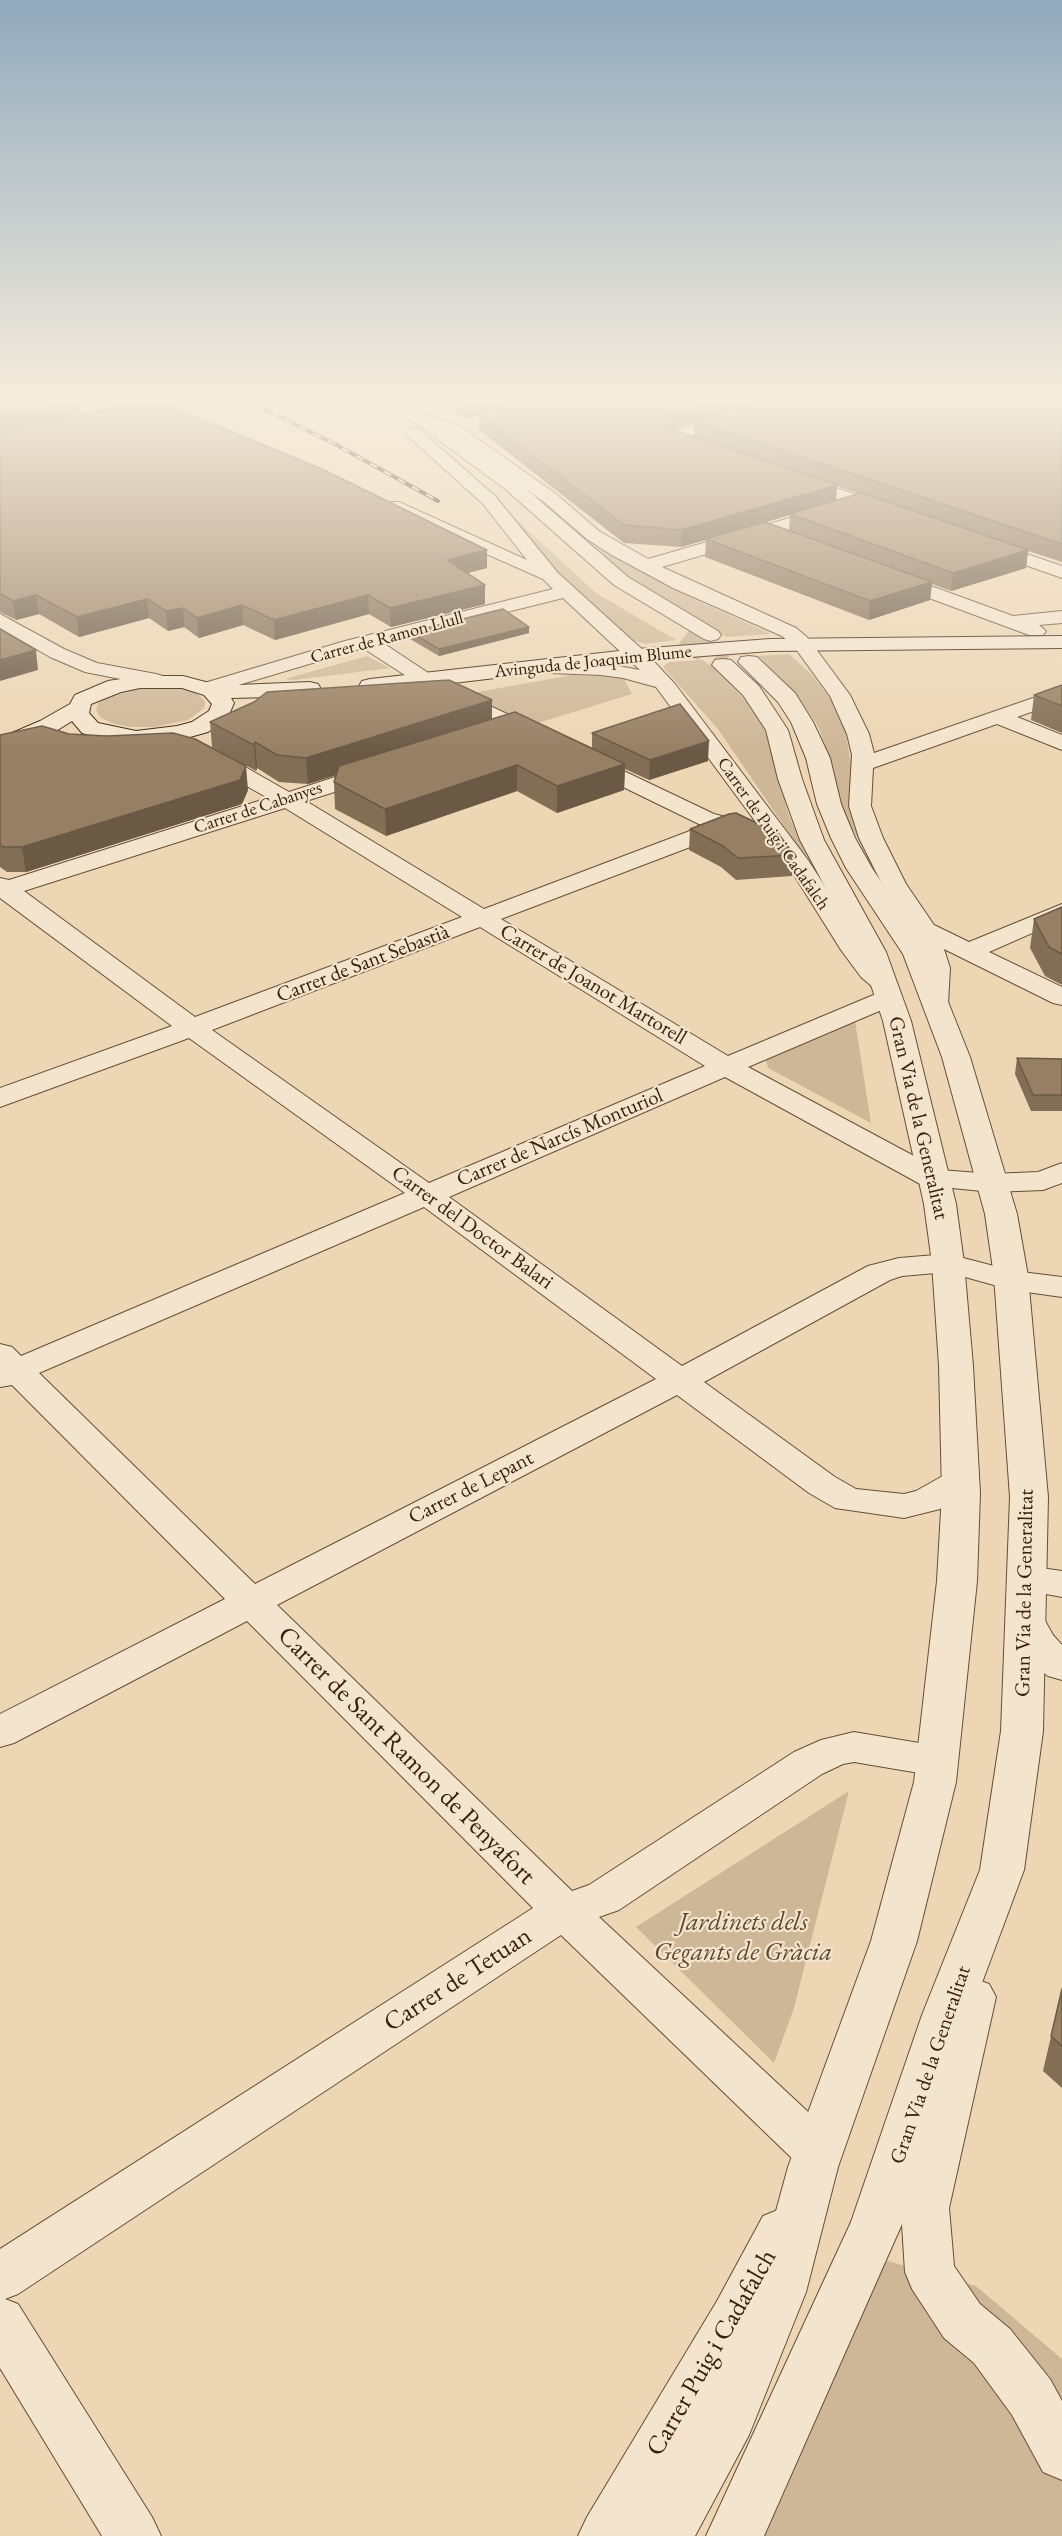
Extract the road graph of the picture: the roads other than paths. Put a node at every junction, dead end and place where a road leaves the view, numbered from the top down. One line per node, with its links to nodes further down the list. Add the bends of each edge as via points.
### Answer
1 (434, 516): 8 (street, Carrer de Puig i Cadafalch)
2 (502, 516): 17 (street, Carrer de Puig i Cadafalch)
3 (520, 516): 13 (street)
4 (547, 516): 26 (street, via 621,581)
5 (571, 516): 14 (street, via 593,535)
6 (815, 516): 10 (street)
7 (902, 516): 9 (street)
8 (419, 517): 17 (street, Carrer de Puig i Cadafalch)
9 (907, 518)
10 (765, 531): 12 (street); 14 (street)
11 (974, 541): 16 (street)
12 (798, 543)
13 (576, 566)
14 (645, 566): 32 (street, via 789,632)
15 (876, 572): 22 (street)
16 (1062, 572)
17 (551, 577): 19 (street, Carrer de Puig i Cadafalch)
18 (598, 585): 28 (street)
19 (566, 591): 23 (street, Carrer de Puig i Cadafalch); 29 (street, Carrer de Ramon Llull)
20 (1062, 617): 22 (street)
21 (0, 620): 33 (street)
22 (1010, 622): 24 (street)
23 (609, 630): 34 (street, Carrer de Puig i Cadafalch); 36 (street, via 584,651)
24 (1036, 631): 25 (street, Avinguda de Joaquim Blume); 32 (street, Avinguda de Joaquim Blume, via 890,635)
25 (1062, 631)
26 (711, 635)
27 (1062, 636): 30 (street, Avinguda de Joaquim Blume)
28 (684, 637)
29 (367, 642): 40 (street); 42 (street, Carrer de Ramon Llull)
30 (967, 642): 31 (street, Avinguda de Joaquim Blume); 32 (street, Avinguda de Joaquim Blume)
31 (1062, 642)
32 (802, 643): 34 (street, Avinguda de Joaquim Blume); 56 (street, via 849,711 863,755)
33 (57, 653): 39 (street, via 92,668); 45 (street, via 76,674 83,690)
34 (637, 655): 36 (street, Avinguda de Joaquim Blume); 41 (street, Carrer de Puig i Cadafalch)
35 (750, 662): 67 (street, Gran Via de la Generalitat, via 786,698 802,722 843,838 916,954)
36 (557, 665): 38 (street, Avinguda de Joaquim Blume)
37 (723, 665): 65 (street, Gran Via de la Generalitat, via 751,691 777,730 812,840 859,922)
38 (528, 668): 40 (street, Avinguda de Joaquim Blume); 41 (street, via 601,669)
39 (156, 680): 42 (street); 45 (street, via 116,686)
40 (418, 682): 43 (street, Avinguda de Joaquim Blume); 49 (street)
41 (663, 683): 59 (street, Carrer de Puig i Cadafalch)
42 (210, 689): 43 (street); 46 (street, via 223,703)
43 (342, 692): 46 (street)
44 (1062, 694): 47 (street)
45 (80, 704): 50 (street, via 84,723 90,728); 53 (street, via 48,726)
46 (219, 714): 48 (street)
47 (998, 717): 52 (street); 56 (street)
48 (200, 727): 50 (street, via 178,733); 54 (street)
49 (517, 727): 51 (street); 58 (street)
50 (126, 736): 53 (street, via 62,737); 54 (street, Carrer de Joanot Martorell)
51 (484, 737)
52 (1062, 743)
53 (0, 747)
54 (206, 755): 57 (street, Carrer de Joanot Martorell)
55 (396, 765): 57 (street, Carrer de Cabanyes)
56 (862, 765): 63 (street, via 860,806 871,838 894,884)
57 (286, 799): 60 (street, Carrer de Cabanyes); 62 (street, Carrer de Joanot Martorell)
58 (715, 823): 59 (street); 62 (street, Carrer de Sant Sebastià)
59 (769, 823): 65 (street, Carrer de Puig i Cadafalch, via 850,945)
60 (2, 888): 68 (street, Carrer del Doctor Balari)
61 (1062, 911): 64 (street)
62 (483, 918): 68 (street, Carrer de Sant Sebastià); 69 (street, Carrer de Joanot Martorell)
63 (925, 930): 64 (street); 67 (street, via 937,968)
64 (969, 951): 66 (street)
65 (887, 990): 69 (street, Carrer de Narcís Monturiol); 72 (street, Gran Via de la Generalitat, via 913,1082)
66 (1062, 997)
67 (934, 1004): 73 (street, Gran Via de la Generalitat, via 956,1057)
68 (192, 1028): 70 (street, Carrer de Sant Sebastià); 74 (street, Carrer del Doctor Balari)
69 (727, 1067): 72 (street, Carrer de Joanot Martorell); 74 (street, Carrer de Narcís Monturiol)
70 (0, 1098)
71 (1062, 1172): 73 (street, Carrer de Joanot Martorell, via 1043,1181)
72 (933, 1179): 73 (street, Carrer de Joanot Martorell); 75 (street, Gran Via de la Generalitat)
73 (992, 1183): 76 (street, Gran Via de la Generalitat)
74 (427, 1195): 78 (street, Carrer de Narcís Monturiol); 79 (street, Carrer del Doctor Balari)
75 (948, 1263): 76 (street, Carrer de Lepant); 79 (street, Carrer de Lepant, via 899,1267 879,1273); 80 (street, Gran Via de la Generalitat)
76 (1012, 1280): 77 (street, Carrer de Lepant); 81 (street, Gran Via de la Generalitat, via 1029,1497)
77 (1062, 1287)
78 (6, 1367): 82 (street, Carrer de Sant Ramon de Penyafort)
79 (681, 1380): 80 (street, Carrer del Doctor Balari, via 848,1500 904,1506 927,1501); 82 (street, Carrer de Lepant)
80 (961, 1481): 86 (street, Gran Via de la Generalitat, via 957,1581)
81 (1044, 1582): 83 (street, Gran Via de la Generalitat)
82 (250, 1602): 85 (street, Carrer de Lepant); 88 (street, Carrer de Sant Ramon de Penyafort)
83 (1026, 1620): 84 (street, via 1038,1643); 87 (street, Gran Via de la Generalitat, via 1022,1731)
84 (1062, 1666)
85 (0, 1732)
86 (937, 1761): 88 (street, Carrer de Tetuan, via 854,1747 835,1751 808,1763 604,1898); 89 (street, Gran Via de la Generalitat, via 894,1941)
87 (1002, 1870): 92 (street, via 925,2208 930,2272 962,2321 992,2346 1031,2397); 96 (street, Gran Via de la Generalitat, via 946,2016 876,2224)
88 (564, 1911): 89 (street, Carrer de Sant Ramon de Penyafort); 90 (street, Carrer de Tetuan)
89 (816, 2160): 94 (street, Carrer Puig i Cadafalch, via 735,2318); 95 (street, Gran Via de la Generalitat, via 780,2292 729,2416)
90 (0, 2277)
91 (0, 2321): 93 (street)
92 (1062, 2453)
93 (133, 2536)
94 (606, 2536)
95 (664, 2536)
96 (735, 2536)

